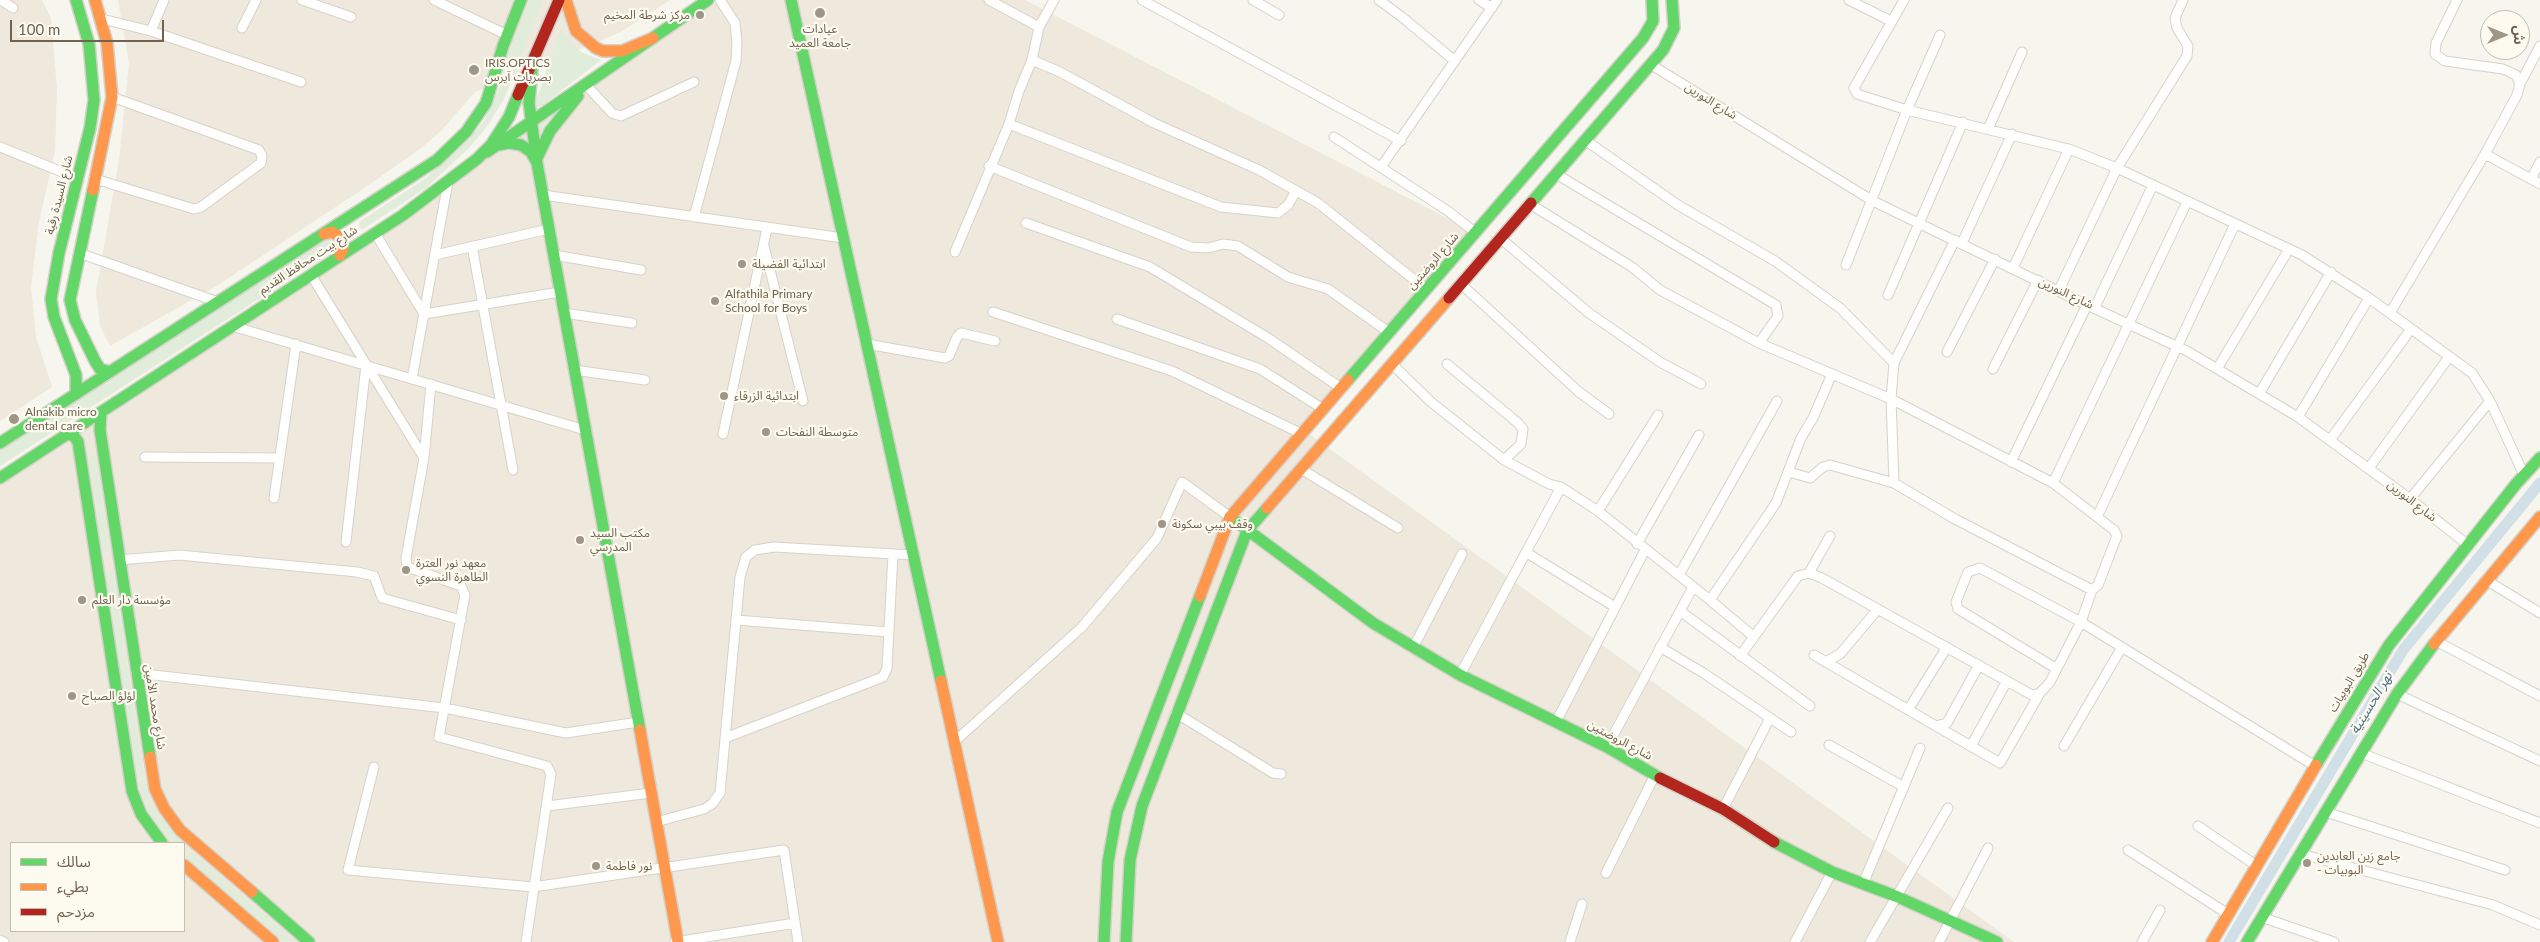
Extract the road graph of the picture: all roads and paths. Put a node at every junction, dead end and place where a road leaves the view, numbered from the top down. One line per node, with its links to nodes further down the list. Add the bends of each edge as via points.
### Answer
1 (1, 0): 27 (street)
2 (76, 0): 70 (main road, شارع السيدة رقية, via 89,44 94,84 90,128)
3 (95, 0): 30 (main road)
4 (164, 0): 34 (street)
5 (256, 0): 33 (street)
6 (302, 0): 29 (street)
7 (434, 0): 35 (street)
8 (521, 0): 35 (main road, شارع بيت محافظ القديم)
9 (559, 0): 40 (main road, شارع بيت محافظ القديم)
10 (566, 0): 37 (main road, via 576,31 596,48 622,51)
11 (708, 0): 37 (main road)
12 (720, 0): 82 (street, via 735,23 736,61)
13 (791, 0): 91 (main road)
14 (988, 0): 32 (street)
15 (1054, 0): 32 (street)
16 (1142, 0): 58 (street)
17 (1253, 0): 28 (street)
18 (1379, 0): 42 (street)
19 (1479, 0): 26 (street)
20 (1652, 0): 88 (main road, شارع الروضتين, via 1653,21 1643,38)
21 (1672, 0): 43 (main road, via 1674,28 1663,50)
22 (1849, 0): 31 (street)
23 (1904, 0): 31 (street)
24 (2183, 0): 68 (street, via 2176,18 2177,28 2188,46 2187,56)
25 (2457, 0): 47 (street, via 2436,43 2435,54 2445,61 2503,69 2516,75)
26 (1494, 4): 42 (street)
27 (13, 8)
28 (1279, 15)
29 (351, 17)
30 (102, 19): 34 (street); 49 (main road)
31 (1891, 21): 50 (street, via 1854,88 1857,94)
32 (1039, 26): 41 (street)
33 (242, 28)
34 (151, 31): 45 (street)
35 (507, 35): 81 (main road, شارع بيت محافظ القديم, via 490,95 466,132 437,160)
36 (1940, 35): 50 (street)
37 (653, 38): 44 (main road)
38 (2540, 46): 47 (street)
39 (2022, 52): 54 (street)
40 (535, 59): 51 (main road, via 529,92); 63 (main road, شارع بيت محافظ القديم, via 509,117 491,145)
41 (1032, 60): 53 (street); 76 (street)
42 (1454, 62): 58 (street)
43 (1650, 64): 57 (main road); 78 (street, شارع النورين)
44 (598, 76): 48 (main road); 51 (main road)
45 (302, 82)
46 (694, 82): 48 (street, via 621,116 612,113)
47 (2520, 84): 62 (street)
48 (587, 86): 65 (main road, via 550,131 540,148)
49 (112, 97): 71 (main road); 71 (street, via 259,150 261,162 194,209)
50 (1907, 110): 52 (street); 78 (street)
51 (531, 122): 59 (main road); 65 (main road)
52 (1963, 122): 54 (street); 83 (street)
53 (1009, 124): 66 (street); 76 (street, via 1221,207 1278,213 1288,205)
54 (1988, 129): 55 (street)
55 (2012, 134): 61 (street); 93 (street)
56 (1334, 136): 67 (street)
57 (1585, 140): 69 (main road); 135 (street, via 1678,205 1775,262 1840,308)
58 (1401, 141): 67 (street)
59 (497, 146): 63 (main road); 65 (main road, via 521,145 531,152)
60 (0, 147): 70 (street)
61 (2069, 149): 68 (street); 104 (street)
62 (2486, 154): 72 (street); 120 (street)
63 (477, 159): 73 (main road, شارع بيت محافظ القديم)
64 (2540, 162): 72 (street)
65 (537, 163): 77 (main road)
66 (989, 166): 97 (street); 127 (street, via 1191,247 1238,246 1288,277 1328,289)
67 (1381, 168): 88 (street)
68 (2117, 168): 75 (street); 111 (street)
69 (1556, 174): 80 (main road); 129 (street, via 1776,305 1778,316)
70 (77, 178): 149 (main road, شارع السيدة رقية, via 51,299 54,317 76,375)
71 (95, 179): 98 (main road)
72 (2531, 179): 74 (street)
73 (448, 182): 90 (main road, شارع بيت محافظ القديم); 100 (street)
74 (2540, 184)
75 (2153, 185): 79 (street); 117 (street)
76 (1296, 191): 110 (street, via 1318,202)
77 (543, 196): 82 (street); 87 (main road)
78 (1873, 201): 83 (street, شارع النورين); 103 (street)
79 (2187, 202): 85 (street); 124 (street)
80 (1530, 204): 92 (main road); 129 (street, via 1632,266 1660,290)
81 (354, 216): 89 (main road, شارع بيت محافظ القديم); 90 (main road, via 350,221 350,231 358,238)
82 (694, 217): 86 (street)
83 (1918, 222): 93 (street, شارع النورين); 113 (street)
84 (1026, 223): 148 (street, via 1150,267 1268,338)
85 (2235, 224): 96 (street); 132 (street)
86 (767, 228): 91 (street); 94 (street)
87 (549, 229): 95 (street); 101 (main road)
88 (1476, 233): 110 (main road, شارع الروضتين)
89 (324, 234): 99 (main road, via 332,232 341,238 343,249); 115 (main road, شارع بيت محافظ القديم)
90 (371, 235): 99 (main road, شارع بيت محافظ القديم); 121 (street)
91 (843, 238): 131 (main road)
92 (1500, 238): 109 (main road); 147 (street, via 1589,313 1660,362)
93 (1959, 242): 102 (street, شارع النورين); 135 (street)
94 (764, 243): 152 (street); 163 (street)
95 (472, 246): 100 (street); 116 (street)
96 (2289, 249): 106 (street); 140 (street)
97 (955, 252)
98 (79, 253): 115 (street); 142 (main road, via 70,294 72,313 98,366)
99 (340, 255): 107 (main road, شارع بيت محافظ القديم)
100 (435, 255): 121 (street)
101 (554, 255): 105 (street); 112 (main road)
102 (1995, 259): 104 (street, شارع النورين); 133 (street)
103 (1846, 265)
104 (2013, 268): 108 (street, شارع النورين)
105 (641, 270)
106 (2331, 272): 114 (street); 150 (street)
107 (311, 275): 125 (main road, شارع بيت محافظ القديم); 138 (street)
108 (2038, 280): 111 (street, شارع النورين); 139 (street)
109 (1461, 284): 136 (main road); 158 (street, via 1579,392)
110 (1427, 290): 127 (main road, شارع الروضتين)
111 (2059, 290): 117 (street, شارع النورين)
112 (560, 292): 116 (street); 119 (main road)
113 (1888, 295)
114 (2370, 298): 120 (street); 160 (street)
115 (218, 302): 142 (main road, شارع بيت محافظ القديم)
116 (483, 305): 121 (street); 155 (street)
117 (2091, 306): 124 (street, شارع النورين); 173 (street)
118 (993, 312): 164 (street, via 1172,371)
119 (564, 313): 123 (street); 141 (main road)
120 (2390, 313): 126 (street)
121 (424, 314): 144 (street)
122 (1117, 319): 156 (street, via 1260,369)
123 (632, 323)
124 (2131, 324): 132 (street, شارع النورين); 181 (street)
125 (232, 326): 130 (street); 157 (main road, شارع بيت محافظ القديم)
126 (2411, 329): 134 (street); 166 (street)
127 (1390, 333): 148 (main road, شارع الروضتين)
128 (995, 341): 131 (street, via 961,333 946,358)
129 (1758, 343): 143 (street)
130 (296, 344): 138 (street); 169 (street)
131 (866, 344): 199 (main road)
132 (2178, 346): 140 (street, شارع النورين); 187 (street)
133 (1947, 352)
134 (2449, 357): 154 (street, via 2472,374); 174 (street)
135 (1894, 362): 151 (street)
136 (1392, 364): 172 (street, via 1431,402); 175 (main road)
137 (1447, 364): 172 (street, via 1523,429 1521,444)
138 (366, 365): 144 (street); 170 (street); 192 (street)
139 (1993, 369)
140 (2217, 369): 150 (street, شارع النورين)
141 (574, 370): 145 (street); 161 (main road)
142 (110, 372): 149 (main road, شارع بيت محافظ القديم)
143 (1831, 376): 151 (street); 177 (street, via 1801,438)
144 (412, 379): 146 (street)
145 (645, 380)
146 (431, 384): 155 (street); 170 (street)
147 (1701, 384)
148 (1341, 388): 156 (main road, شارع الروضتين)
149 (76, 394): 167 (main road, شارع بيت محافظ القديم)
150 (2259, 394): 160 (street, شارع النورين)
151 (1891, 399): 173 (street); 180 (street)
152 (803, 401)
153 (1777, 401): 203 (street)
154 (2490, 401): 178 (street); 184 (street)
155 (501, 405): 161 (street); 176 (street)
156 (1323, 409): 164 (main road, شارع الروضتين)
157 (101, 412): 162 (main road, شارع بيت محافظ القديم); 200 (main road, شارع محمد الأمين, via 100,430)
158 (1609, 414)
159 (1658, 415): 185 (street)
160 (2298, 417): 166 (street, شارع النورين)
161 (585, 430): 238 (main road)
162 (67, 434): 179 (main road, شارع بيت محافظ القديم); 201 (main road, via 78,442)
163 (723, 434)
164 (1302, 434): 186 (main road, شارع الروضتين)
165 (1699, 435): 193 (street)
166 (2330, 440): 174 (street, شارع النورين)
167 (0, 443)
168 (145, 457): 169 (street)
169 (280, 458): 183 (street)
170 (424, 458): 212 (street, via 407,567 461,586 465,595)
171 (2540, 458): 178 (main road, طريق البوبيات)
172 (1504, 460): 182 (street, via 1548,484)
173 (2011, 462): 181 (street)
174 (2369, 468): 184 (street, شارع النورين)
175 (1301, 469): 189 (street); 190 (main road)
176 (513, 470)
177 (1789, 472): 180 (street, via 1810,478 1830,465); 207 (street, via 1776,503)
178 (2524, 475): 194 (main road, طريق البوبيات)
179 (0, 478)
180 (1894, 483): 206 (street, via 1955,519)
181 (2053, 483): 187 (street)
182 (1561, 487): 185 (street); 196 (street)
183 (274, 498)
184 (2410, 499): 194 (street, شارع النورين)
185 (1598, 511): 193 (street)
186 (1230, 517): 190 (main road, شارع الروضتين); 243 (street, via 1182,482 1157,538 1082,627); 292 (main road, via 1115,819 1108,862)
187 (2097, 517): 206 (street, via 2117,536 2098,585)
188 (2539, 520): 204 (main road)
189 (1398, 528)
190 (1247, 531): 218 (main road, شارع الروضتين, via 1373,623); 236 (main road)
191 (1830, 536): 202 (street)
192 (346, 542)
193 (1637, 544): 195 (street)
194 (2468, 545): 251 (main road, طريق البوبيات, via 2389,645)
195 (1645, 550): 203 (street); 208 (street)
196 (1527, 553): 208 (street); 228 (street)
197 (894, 554): 199 (street); 213 (street, via 774,547 755,550 742,565); 215 (street)
198 (1462, 554): 218 (street)
199 (913, 555): 243 (main road)
200 (119, 560): 201 (main road); 212 (street, via 179,555 357,572 374,576 382,598); 227 (main road, شارع محمد الأمين)
201 (96, 562): 264 (main road, via 132,791 141,814)
202 (1809, 573): 209 (street); 216 (street, via 1798,576)
203 (1678, 575): 205 (street)
204 (2486, 580): 211 (street); 217 (main road)
205 (1692, 587): 207 (street); 210 (street)
206 (2092, 590): 214 (street)
207 (1710, 600): 216 (street)
208 (1615, 607): 239 (street)
209 (1878, 609): 220 (street); 224 (street, via 1840,654)
210 (1680, 610): 219 (street); 222 (street)
211 (2540, 614)
212 (461, 620): 234 (street)
213 (736, 620): 215 (street); 242 (street)
214 (2081, 622): 221 (street); 226 (street); 226 (street, via 1980,568 1968,572 1956,602 1958,609)
215 (889, 632): 242 (street, via 887,671 883,677)
216 (1754, 637): 222 (street)
217 (2436, 641): 231 (main road); 232 (street)
218 (1414, 646): 228 (main road, شارع الروضتين)
219 (1660, 647): 237 (street); 247 (street)
220 (1947, 647): 225 (street); 235 (street)
221 (2122, 647): 246 (street); 251 (street)
222 (1740, 656): 233 (street)
223 (1814, 656): 224 (street)
224 (1825, 662): 235 (street)
225 (1979, 665): 229 (street); 240 (street, via 1947,723)
226 (2057, 669): 230 (street)
227 (136, 673): 234 (street); 287 (main road, شارع محمد الأمين, via 152,774 164,808 195,844)
228 (1460, 675): 239 (main road, شارع الروضتين)
229 (2007, 681): 230 (street, via 2032,695); 245 (street)
230 (2040, 693): 245 (street, via 2000,763)
231 (2397, 694): 249 (main road); 250 (street)
232 (2540, 696)
233 (1810, 706)
234 (445, 708): 238 (street, via 566,733); 257 (street, via 439,737 547,766 551,781)
235 (1908, 710): 240 (street)
236 (1176, 713): 253 (street, via 1273,773); 293 (main road, via 1136,825 1130,860)
237 (1770, 718): 241 (street); 259 (street)
238 (638, 722): 256 (main road)
239 (1556, 722): 247 (main road, شارع الروضتين)
240 (1936, 726): 245 (street)
241 (1792, 732)
242 (725, 738): 261 (street, via 721,788 715,801 704,809)
243 (954, 742): 291 (main road)
244 (1829, 745): 255 (street)
245 (1972, 746)
246 (2064, 746)
247 (1607, 747): 254 (main road, شارع الروضتين)
248 (1920, 748): 255 (street)
249 (2361, 753): 260 (main road); 262 (street)
250 (2540, 761)
251 (2315, 766): 269 (main road, طريق البوبيات)
252 (374, 767): 275 (street, via 348,870)
253 (1281, 774)
254 (1655, 775): 259 (main road, شارع الروضتين); 273 (street)
255 (1904, 786): 274 (street)
256 (651, 793): 257 (street); 261 (main road)
257 (547, 806): 275 (street)
258 (1948, 808): 276 (street)
259 (1723, 809): 272 (main road, شارع الروضتين, via 1784,849)
260 (2326, 812): 267 (main road); 271 (street)
261 (656, 822): 270 (main road)
262 (2540, 823)
263 (2198, 826): 269 (street)
264 (161, 842)
265 (1988, 848): 281 (street)
266 (2128, 850): 279 (street)
267 (2301, 854): 280 (main road); 283 (street, via 2493,905)
268 (185, 866): 286 (main road)
269 (2257, 866): 279 (main road, طريق البوبيات)
270 (665, 869): 275 (street); 282 (street, via 784,850); 289 (main road)
271 (2505, 870)
272 (1832, 872): 274 (main road, شارع الروضتين); 295 (street)
273 (1606, 873)
274 (1863, 884): 276 (main road, شارع الروضتين)
275 (534, 887): 288 (street)
276 (1898, 897): 281 (main road, شارع الروضتين); 296 (street)
277 (1582, 904): 294 (street)
278 (2160, 910): 299 (street)
279 (2228, 914): 300 (main road, طريق البوبيات)
280 (2261, 917): 301 (main road); 302 (street)
281 (1951, 920): 297 (street); 298 (main road, شارع الروضتين)
282 (795, 923): 289 (street); 290 (street)
283 (2540, 924)
284 (0, 940): 285 (street)
285 (4, 942)
286 (273, 942)
287 (309, 942)
288 (526, 942)
289 (677, 942)
290 (798, 942)
291 (998, 942)
292 (1104, 942)
293 (1126, 942)
294 (1570, 942)
295 (1795, 942)
296 (1870, 942)
297 (1939, 942)
298 (1997, 942)
299 (2142, 942)
300 (2212, 942)
301 (2248, 942)
302 (2334, 942)

